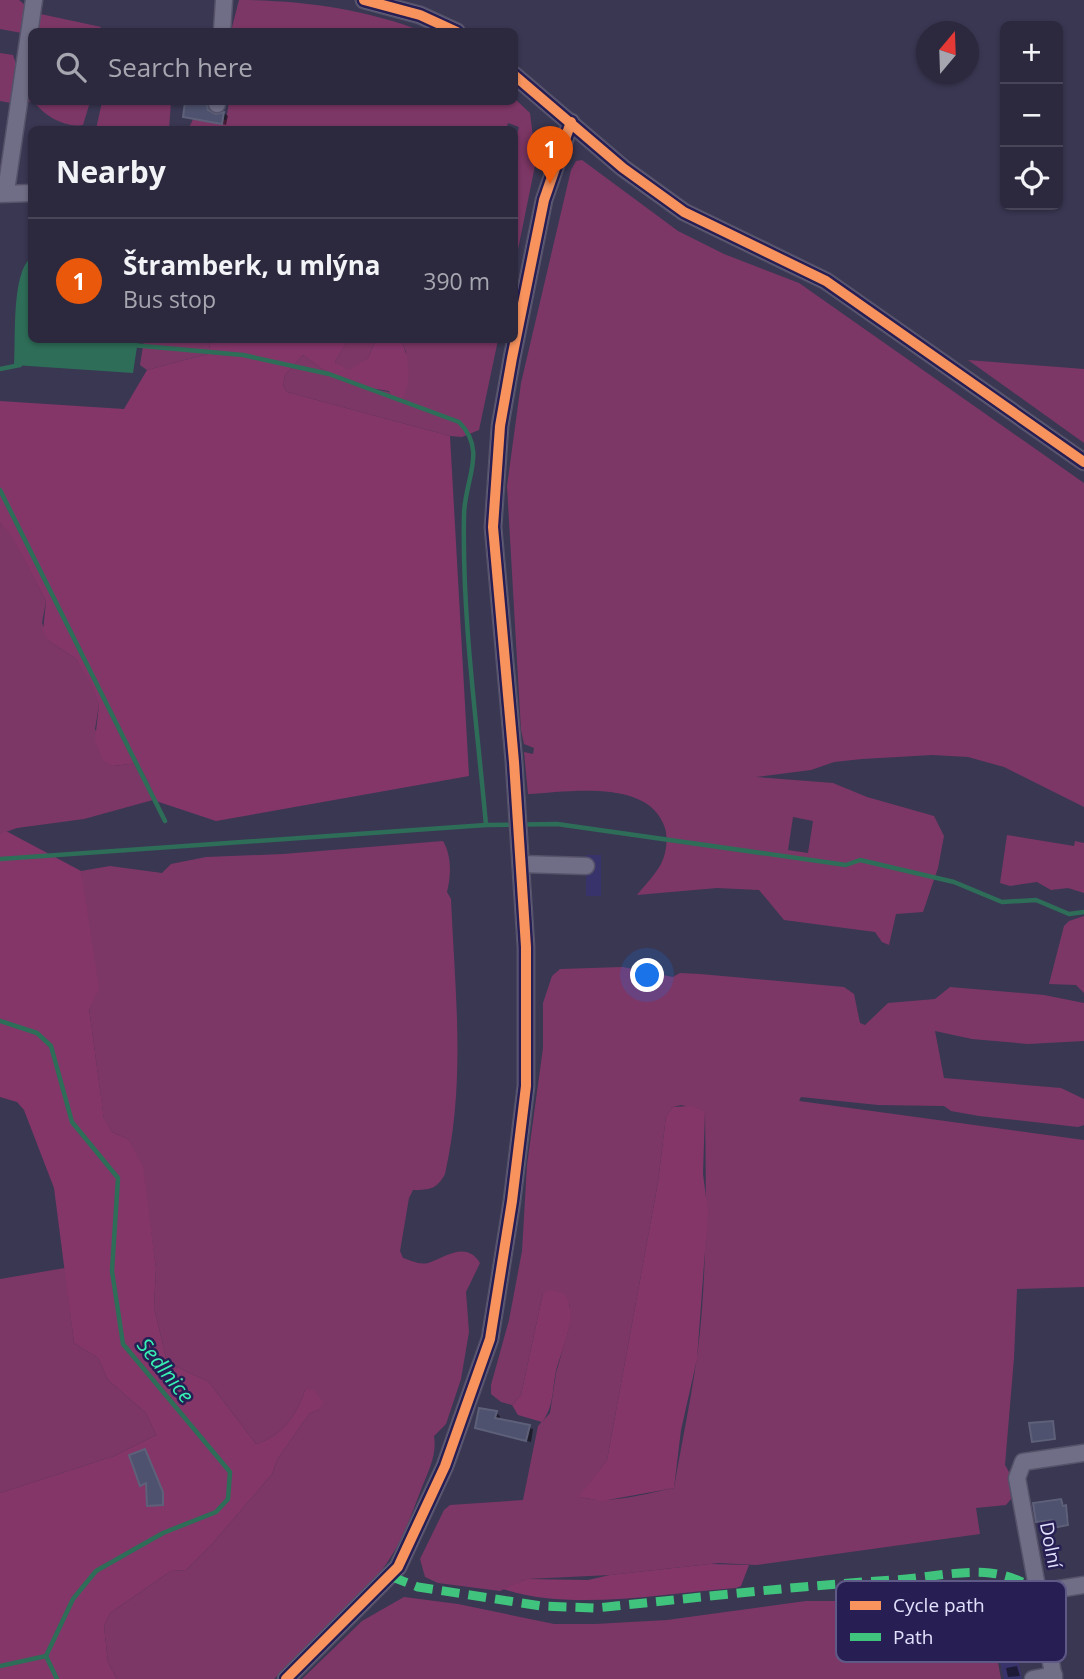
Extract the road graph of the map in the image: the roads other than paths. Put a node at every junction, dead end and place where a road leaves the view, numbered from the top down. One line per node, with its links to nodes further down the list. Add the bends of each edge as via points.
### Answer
1 (34, 0): 4 (street)
2 (224, 0): 5 (street)
3 (364, 0): 6 (street)
4 (29, 28)
5 (222, 28)
6 (448, 28)
7 (28, 37): 10 (street)
8 (518, 78): 9 (street)
9 (571, 122): 12 (street, via 544,200); 14 (street, via 623,168 684,212 826,281)
10 (3, 192): 11 (street)
11 (28, 193)
12 (518, 328)
13 (515, 343): 15 (street, via 500,426 493,527)
14 (1084, 462)
15 (520, 864): 16 (street); 22 (street, via 526,947 526,1086 490,1339 445,1466 398,1567)
16 (586, 866)
17 (1084, 1453): 18 (street, Dolní, via 1023,1462 1017,1478)
18 (1038, 1581)
19 (1084, 1586): 20 (street)
20 (1066, 1588)
21 (1054, 1677): 23 (street)
22 (286, 1679)
23 (1033, 1679)

